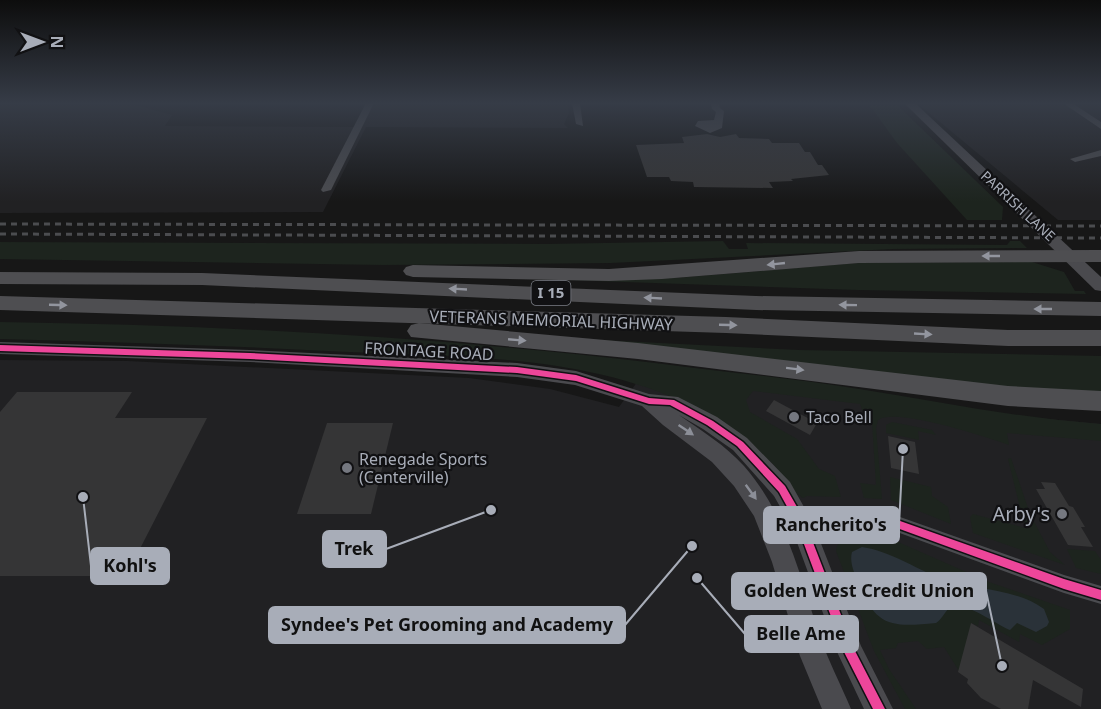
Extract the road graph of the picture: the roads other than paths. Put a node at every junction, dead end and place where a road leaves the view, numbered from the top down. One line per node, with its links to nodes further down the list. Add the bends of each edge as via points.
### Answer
1 (353, 136): 5 (street)
2 (944, 136): 6 (street, PARRISH LANE)
3 (1101, 153): 4 (street)
4 (1075, 159)
5 (326, 190)
6 (1071, 256): 7 (highway); 9 (highway, one-way to 9, via 859,257 620,274 266,268); 10 (street, PARRISH LANE)
7 (1101, 256)
8 (0, 278): 9 (highway, VETERANS MEMORIAL HIGHWAY / I 15)
9 (202, 279): 12 (highway, VETERANS MEMORIAL HIGHWAY / I 15, one-way to 9, via 756,303)
10 (1101, 286)
11 (0, 303): 13 (highway, VETERANS MEMORIAL HIGHWAY / I 15, one-way to 13)
12 (1101, 309)
13 (208, 310): 14 (highway, VETERANS MEMORIAL HIGHWAY / I 15, one-way to 14); 16 (highway, one-way to 16, via 638,351)
14 (1101, 338)
15 (0, 348): 17 (street, FRONTAGE ROAD, via 283,357 517,370 576,378)
16 (946, 389): 18 (highway); 19 (highway, via 992,403)
17 (649, 401): 20 (street, FRONTAGE ROAD, via 671,402 740,444 782,489); 21 (street, FRONTAGE ROAD, one-way to 21, via 663,417 709,446 730,467 750,490)
18 (1101, 401)
19 (1101, 409)
20 (801, 523): 21 (street); 22 (street, via 825,519 886,520); 24 (street, FRONTAGE ROAD, via 847,646)
21 (772, 529): 23 (street, FRONTAGE ROAD, via 807,638)
22 (1101, 595)
23 (837, 709)
24 (879, 709)

